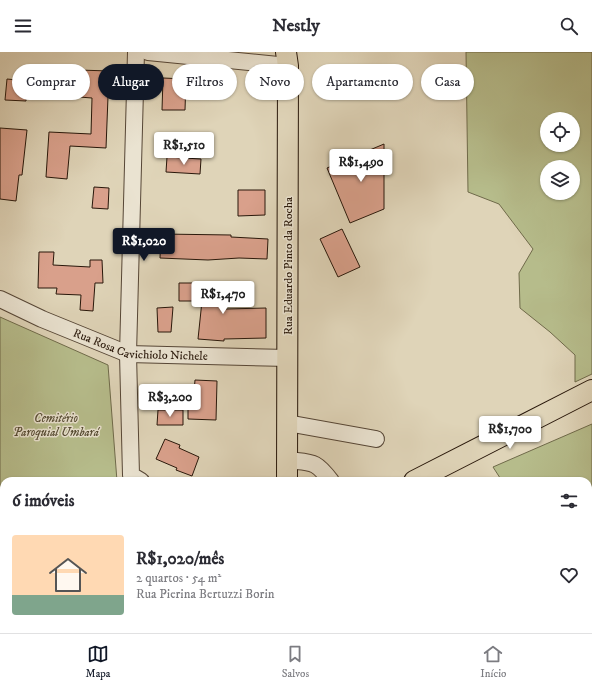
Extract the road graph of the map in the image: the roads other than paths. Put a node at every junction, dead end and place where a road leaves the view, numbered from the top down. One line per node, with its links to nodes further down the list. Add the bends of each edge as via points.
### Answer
1 (136, 52): 5 (street)
2 (148, 52): 3 (street)
3 (287, 59): 6 (main road, Rua Eduardo Pinto da Rocha)
4 (0, 299): 5 (street, Rua Rosa Cavichiolo Nichele)
5 (128, 354): 6 (street, Rua Rosa Cavichiolo Nichele); 11 (street, via 131,475)
6 (288, 358): 8 (main road, Rua Eduardo Pinto da Rocha)
7 (592, 390): 14 (main road)
8 (287, 423): 9 (street); 10 (main road, Rua Eduardo Pinto da Rocha)
9 (376, 439)
10 (287, 460): 12 (main road, Rua Eduardo Pinto da Rocha); 13 (street, via 312,463 321,468)
11 (134, 477)
12 (287, 477)
13 (328, 477)
14 (422, 477)

